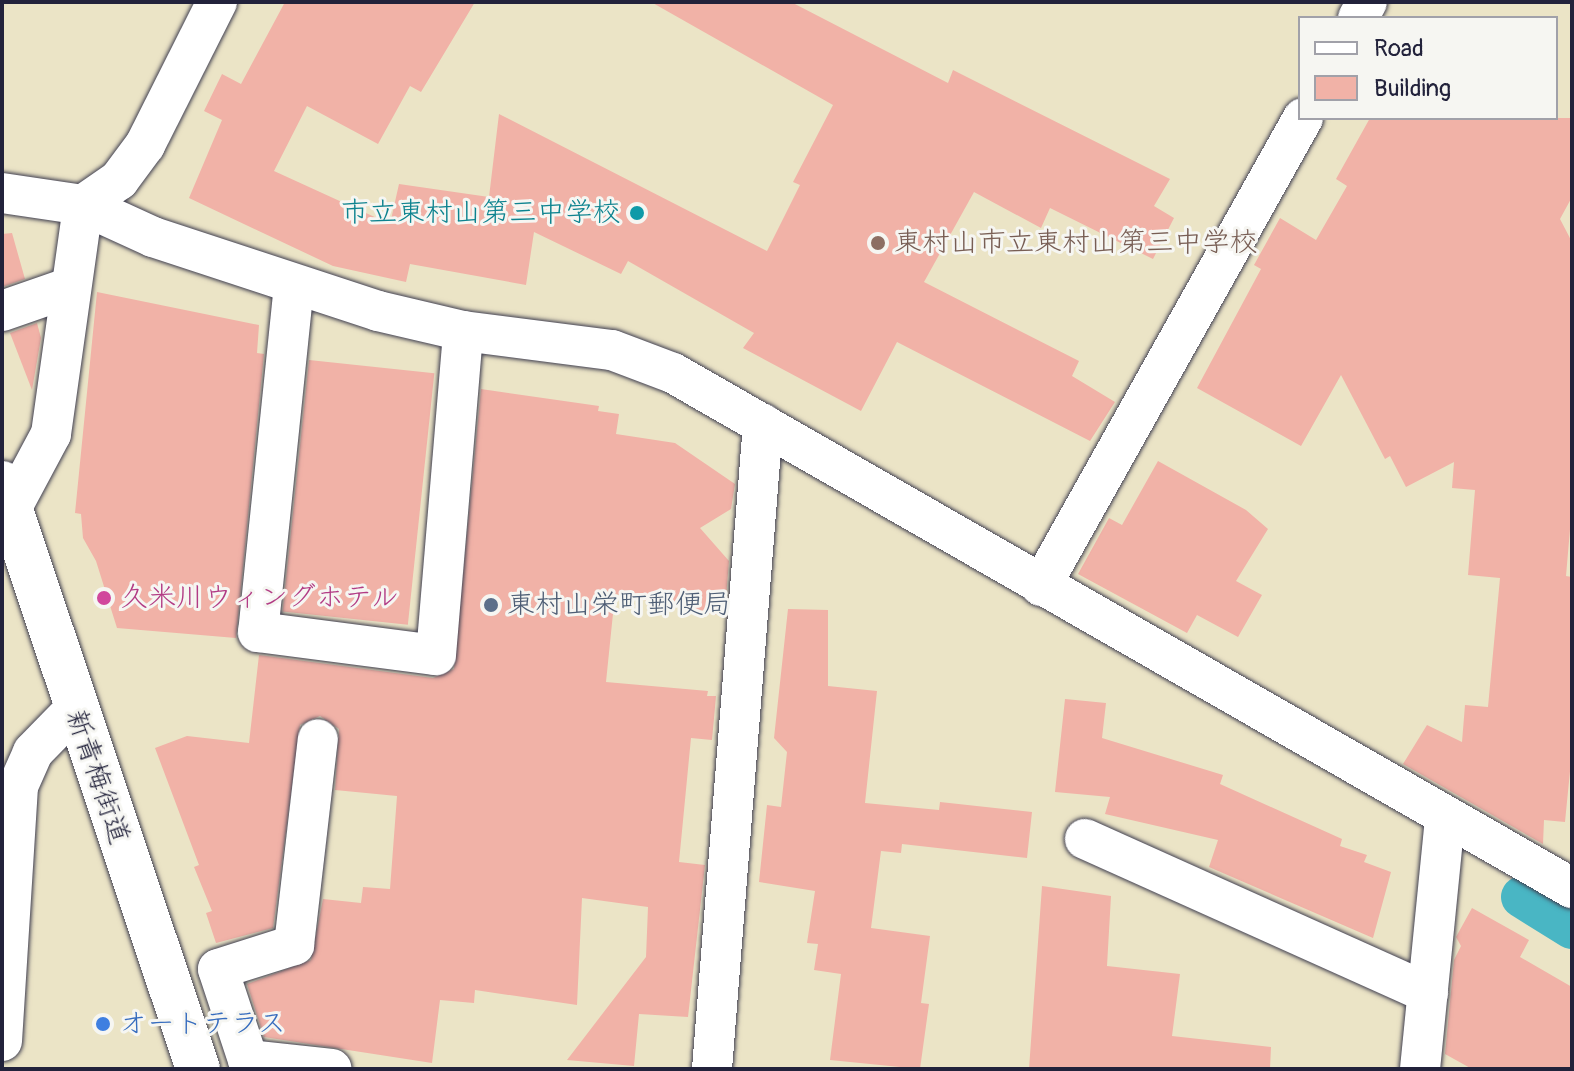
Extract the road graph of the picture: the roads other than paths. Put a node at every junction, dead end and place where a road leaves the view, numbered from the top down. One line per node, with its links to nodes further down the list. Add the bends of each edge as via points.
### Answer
1 (217, 2): 4 (street, via 145,145 119,180)
2 (1302, 120): 11 (street)
3 (2, 193): 4 (street)
4 (83, 205): 5 (street, via 153,237); 6 (street)
5 (294, 285): 8 (street); 8 (street, via 258,632 436,655)
6 (71, 287): 7 (street); 10 (street, via 51,434)
7 (2, 311)
8 (463, 331): 9 (street, via 612,350 673,373)
9 (763, 424): 11 (street); 23 (street)
10 (7, 495): 12 (main road, 新青梅街道)
11 (1041, 586): 14 (street)
12 (74, 710): 17 (street, via 33,752 18,786); 21 (main road, 新青梅街道)
13 (318, 739): 20 (street, via 294,945 218,969)
14 (1445, 818): 16 (street); 18 (street)
15 (1085, 839): 18 (street)
16 (1572, 888)
17 (6, 918): 19 (street)
18 (1428, 993): 24 (street)
19 (2, 1041)
20 (250, 1065): 22 (street)
21 (198, 1069)
22 (332, 1069)
23 (712, 1069)
24 (1420, 1069)

